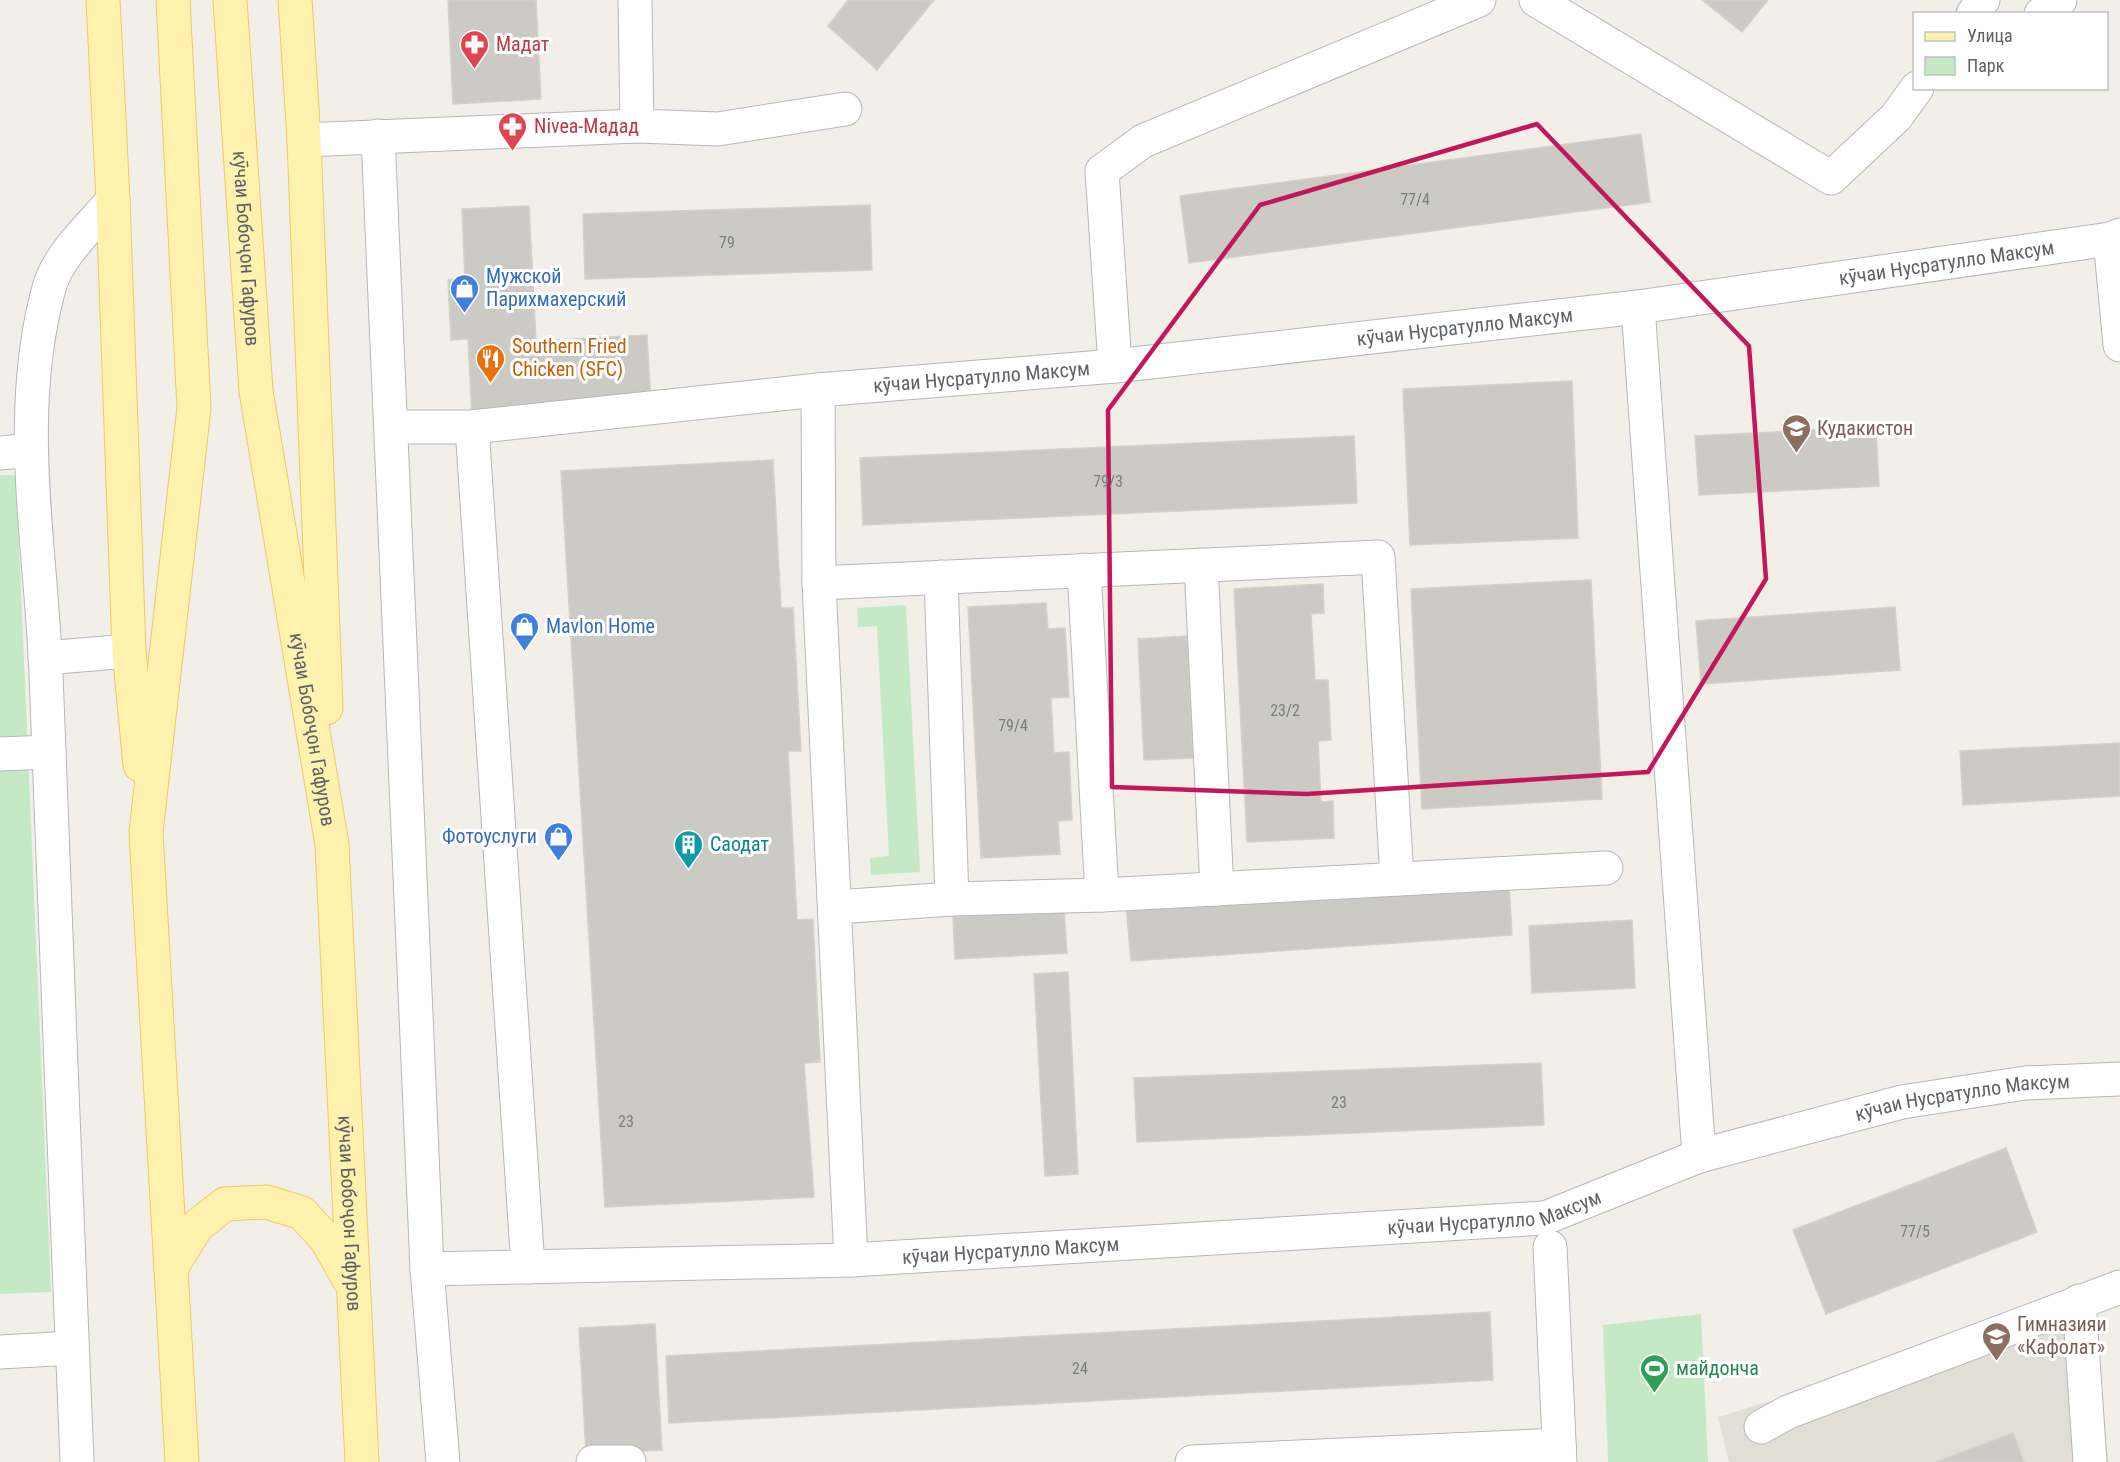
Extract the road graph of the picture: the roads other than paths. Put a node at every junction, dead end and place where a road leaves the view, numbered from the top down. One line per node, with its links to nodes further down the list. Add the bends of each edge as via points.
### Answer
1 (103, 0): 16 (main road)
2 (173, 0): 33 (main road, via 194,408)
3 (230, 0): 34 (main road, кӯчаи Бобоҷон Гафуров, via 256,391)
4 (295, 0): 15 (main road)
5 (635, 0): 13 (street)
6 (1479, 0): 20 (street, via 1143,141 1102,171)
7 (1536, 0): 11 (street, via 1831,178)
8 (2060, 0): 9 (street)
9 (2044, 12)
10 (1930, 90): 11 (street)
11 (1908, 101)
12 (845, 109): 13 (street, via 718,129)
13 (637, 126): 14 (street)
14 (378, 136): 15 (street); 22 (street)
15 (304, 140): 34 (main road)
16 (113, 200): 24 (street, via 64,258 49,285); 29 (main road)
17 (2115, 237): 18 (street, кӯчаи Нусратулло Максум); 19 (street, кӯчаи Нусратулло Максум)
18 (1638, 307): 20 (street, кӯчаи Нусратулло Максум); 42 (street)
19 (2120, 345)
20 (1115, 366): 21 (street, кӯчаи Нусратулло Максум)
21 (818, 390): 23 (street, кӯчаи Нусратулло Максум); 28 (street)
22 (392, 427): 23 (street, кӯчаи Нусратулло Максум); 47 (street)
23 (472, 427): 45 (street)
24 (15, 452): 30 (street)
25 (1201, 565): 26 (street); 36 (street, via 1378,557); 37 (street)
26 (1084, 570): 27 (street); 38 (street)
27 (941, 577): 28 (street); 39 (street)
28 (819, 583): 40 (street)
29 (129, 651): 30 (street); 33 (main road)
30 (45, 658): 31 (street)
31 (48, 752): 32 (street); 51 (street)
32 (0, 754)
33 (146, 832): 46 (main road)
34 (332, 845): 49 (main road, кӯчаи Бобоҷон Гафуров)
35 (1606, 868): 36 (street)
36 (1396, 879): 37 (street)
37 (1217, 888): 38 (street)
38 (1102, 895): 39 (street)
39 (952, 899): 40 (street)
40 (836, 907): 44 (street)
41 (2120, 1079): 42 (street, кӯчаи Нусратулло Максум, via 2025,1083 1902,1102)
42 (1699, 1156): 44 (street, кӯчаи Нусратулло Максум, via 1545,1218)
43 (1550, 1247): 54 (street)
44 (851, 1260): 45 (street, кӯчаи Нусратулло Максум)
45 (528, 1267): 47 (street, кӯчаи Нусратулло Максум)
46 (171, 1268): 49 (main road, via 197,1226 225,1204 267,1202 302,1213 326,1239); 56 (main road)
47 (428, 1269): 58 (street)
48 (2120, 1287): 50 (street)
49 (355, 1290): 57 (main road, кӯчаи Бобоҷон Гафуров)
50 (2079, 1301): 53 (street, via 1788,1412); 62 (street)
51 (72, 1348): 52 (street); 55 (street)
52 (0, 1352)
53 (1761, 1427)
54 (1560, 1453): 61 (street)
55 (77, 1462)
56 (182, 1462)
57 (362, 1462)
58 (443, 1462)
59 (592, 1462): 60 (street)
60 (629, 1462)
61 (1192, 1462)
62 (2090, 1462)

